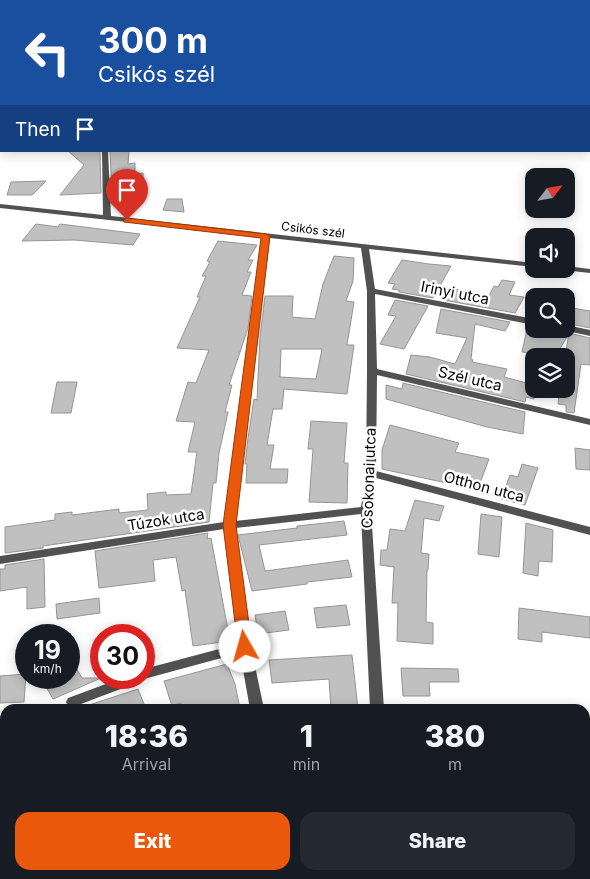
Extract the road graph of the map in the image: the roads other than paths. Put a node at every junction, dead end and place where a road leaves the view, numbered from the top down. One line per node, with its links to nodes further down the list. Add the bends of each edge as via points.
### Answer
1 (105, 152): 3 (street)
2 (0, 206): 3 (street, Csikós szél)
3 (107, 218): 4 (street, Csikós szél)
4 (266, 236): 5 (street, Csikós szél); 17 (street)
5 (365, 248): 6 (street, Csikós szél); 9 (street, Csokonai utca)
6 (525, 264)
7 (575, 269): 8 (street)
8 (590, 271)
9 (371, 290): 10 (street, Irinyi utca); 13 (street, Csokonai utca)
10 (525, 320)
11 (575, 330): 12 (street)
12 (590, 333)
13 (372, 371): 14 (street, Szél utca); 15 (street, Csokonai utca)
14 (590, 422)
15 (371, 473): 16 (street, Csokonai utca); 18 (street, Otthon utca)
16 (366, 510): 17 (street, Túzok utca); 25 (street, Csokonai utca)
17 (229, 525): 19 (street, Túzok utca); 20 (street)
18 (590, 531)
19 (0, 560)
20 (245, 647): 21 (street); 24 (street)
21 (155, 671)
22 (106, 689): 23 (street)
23 (73, 702)
24 (256, 704)
25 (377, 704)

